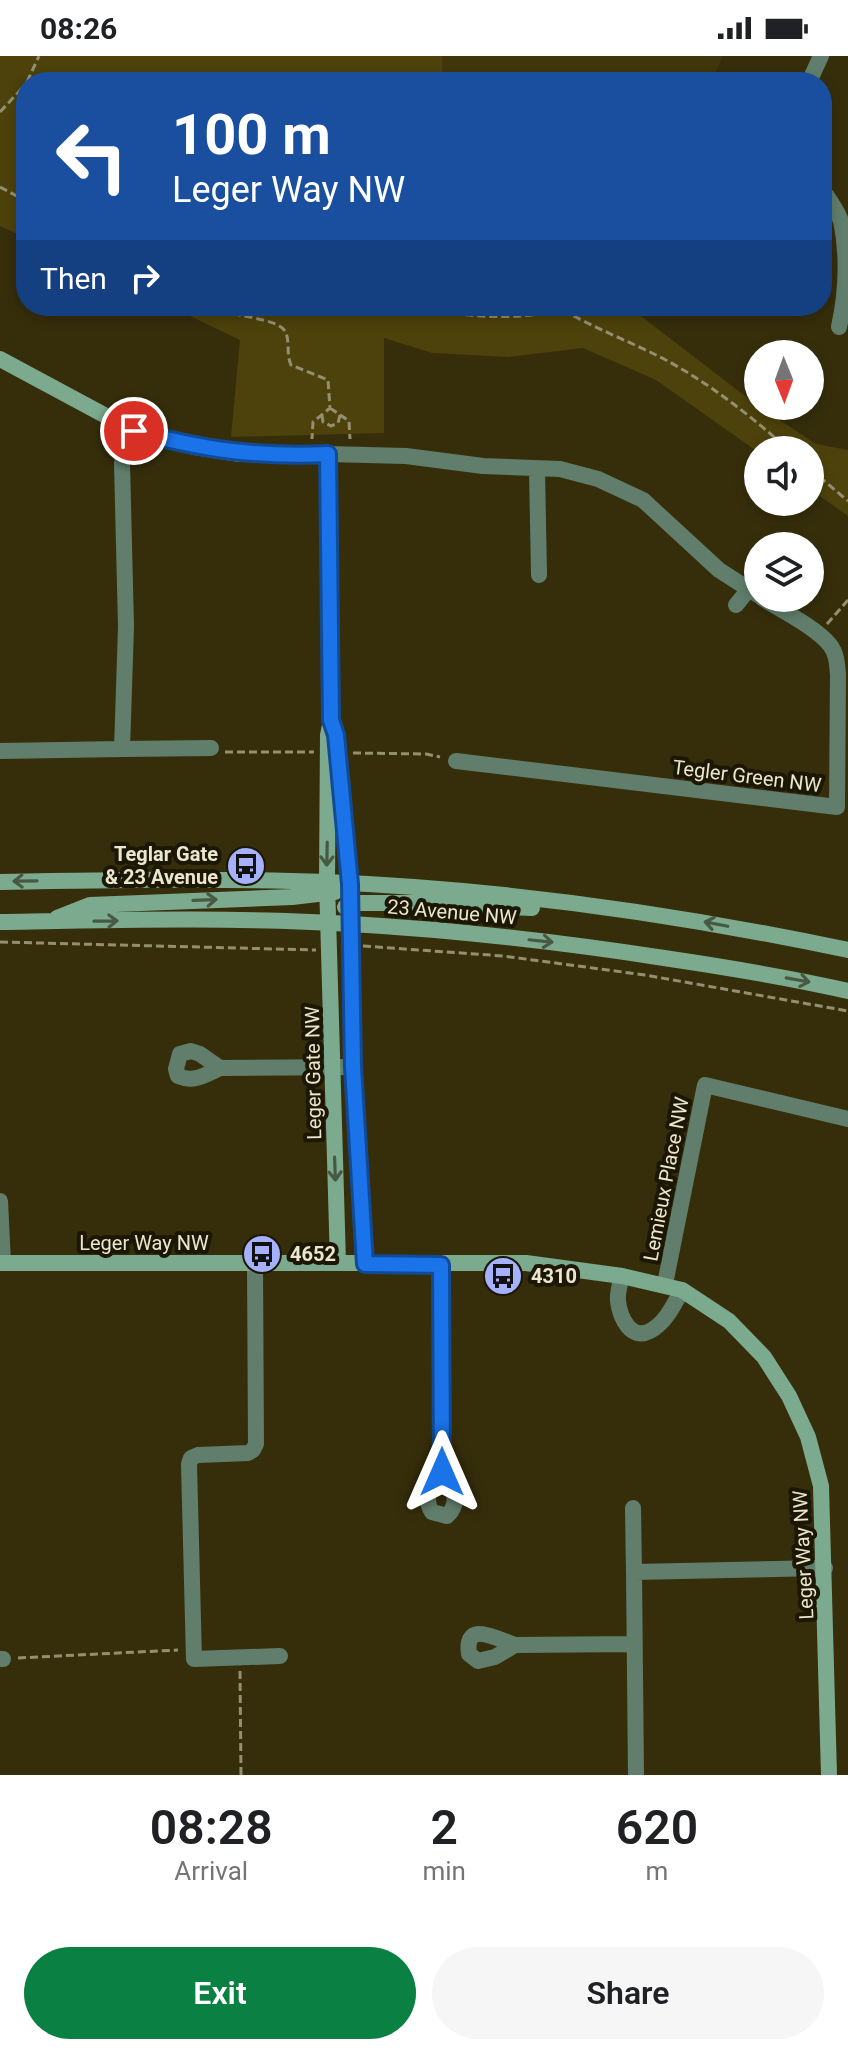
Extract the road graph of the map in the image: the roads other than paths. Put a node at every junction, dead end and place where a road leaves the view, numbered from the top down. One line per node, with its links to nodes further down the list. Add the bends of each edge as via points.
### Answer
1 (832, 205): 2 (street, via 844,239 847,294)
2 (839, 327)
3 (0, 359): 4 (street)
4 (134, 431): 5 (street, via 240,454); 14 (street, via 122,463)
5 (320, 454): 6 (street, Tegler Green NW); 12 (street)
6 (537, 469): 7 (street); 8 (street, Tegler Green NW, via 598,479 643,500)
7 (539, 575)
8 (744, 586)
9 (744, 601): 10 (street)
10 (736, 605)
11 (783, 612): 16 (street, Tegler Green NW, via 829,643 836,655 837,807)
12 (331, 720): 18 (street, Leger Gate NW); 19 (street, Leger Gate NW, one-way to 19)
13 (211, 748): 14 (street)
14 (122, 749): 15 (street)
15 (0, 751)
16 (456, 761)
17 (0, 882): 19 (street, 23 Avenue NW, one-way to 17, via 189,879)
18 (350, 884): 19 (street, 23 Avenue NW); 20 (street, Leger Gate NW); 21 (street, 23 Avenue NW)
19 (327, 888): 23 (street, one-way to 19, via 90,905); 24 (street, Leger Gate NW)
20 (351, 903): 21 (street); 24 (street); 25 (street, Leger Gate NW)
21 (599, 907): 26 (street, 23 Avenue NW, one-way to 21)
22 (0, 922): 23 (street, 23 Avenue NW)
23 (46, 922): 24 (street, 23 Avenue NW, one-way to 24)
24 (330, 923): 25 (street, 23 Avenue NW); 30 (street, Leger Gate NW)
25 (351, 924): 27 (street, 23 Avenue NW, one-way to 27, via 582,945); 28 (street, Leger Gate NW)
26 (848, 950)
27 (848, 991)
28 (353, 1067): 30 (street); 36 (street, Leger Gate NW)
29 (220, 1068): 30 (street)
30 (332, 1068): 34 (street, Leger Gate NW, one-way to 34)
31 (848, 1119): 39 (street, Lemieux Place NW, via 705,1085)
32 (0, 1201): 33 (street)
33 (2, 1263): 35 (street, Leger Way NW)
34 (338, 1263): 35 (street, Leger Way NW); 36 (street, Leger Way NW)
35 (255, 1264): 47 (street, via 256,1444 248,1453 198,1455 189,1464 194,1659)
36 (365, 1264): 37 (street, Leger Way NW)
37 (441, 1265): 38 (street, Leger Way NW, via 526,1263); 41 (street)
38 (622, 1276): 39 (street, Leger Way NW); 40 (street, via 618,1298 634,1333 653,1330)
39 (665, 1284): 40 (street, Leger Way NW)
40 (682, 1290): 43 (street, Leger Way NW, via 729,1321 764,1357 789,1396 808,1437 821,1486)
41 (442, 1472)
42 (633, 1508): 44 (street)
43 (825, 1568): 44 (street); 49 (street, Leger Way NW)
44 (634, 1572): 45 (street)
45 (633, 1644): 46 (street); 48 (street)
46 (515, 1645)
47 (280, 1656)
48 (636, 1775)
49 (829, 1775)

